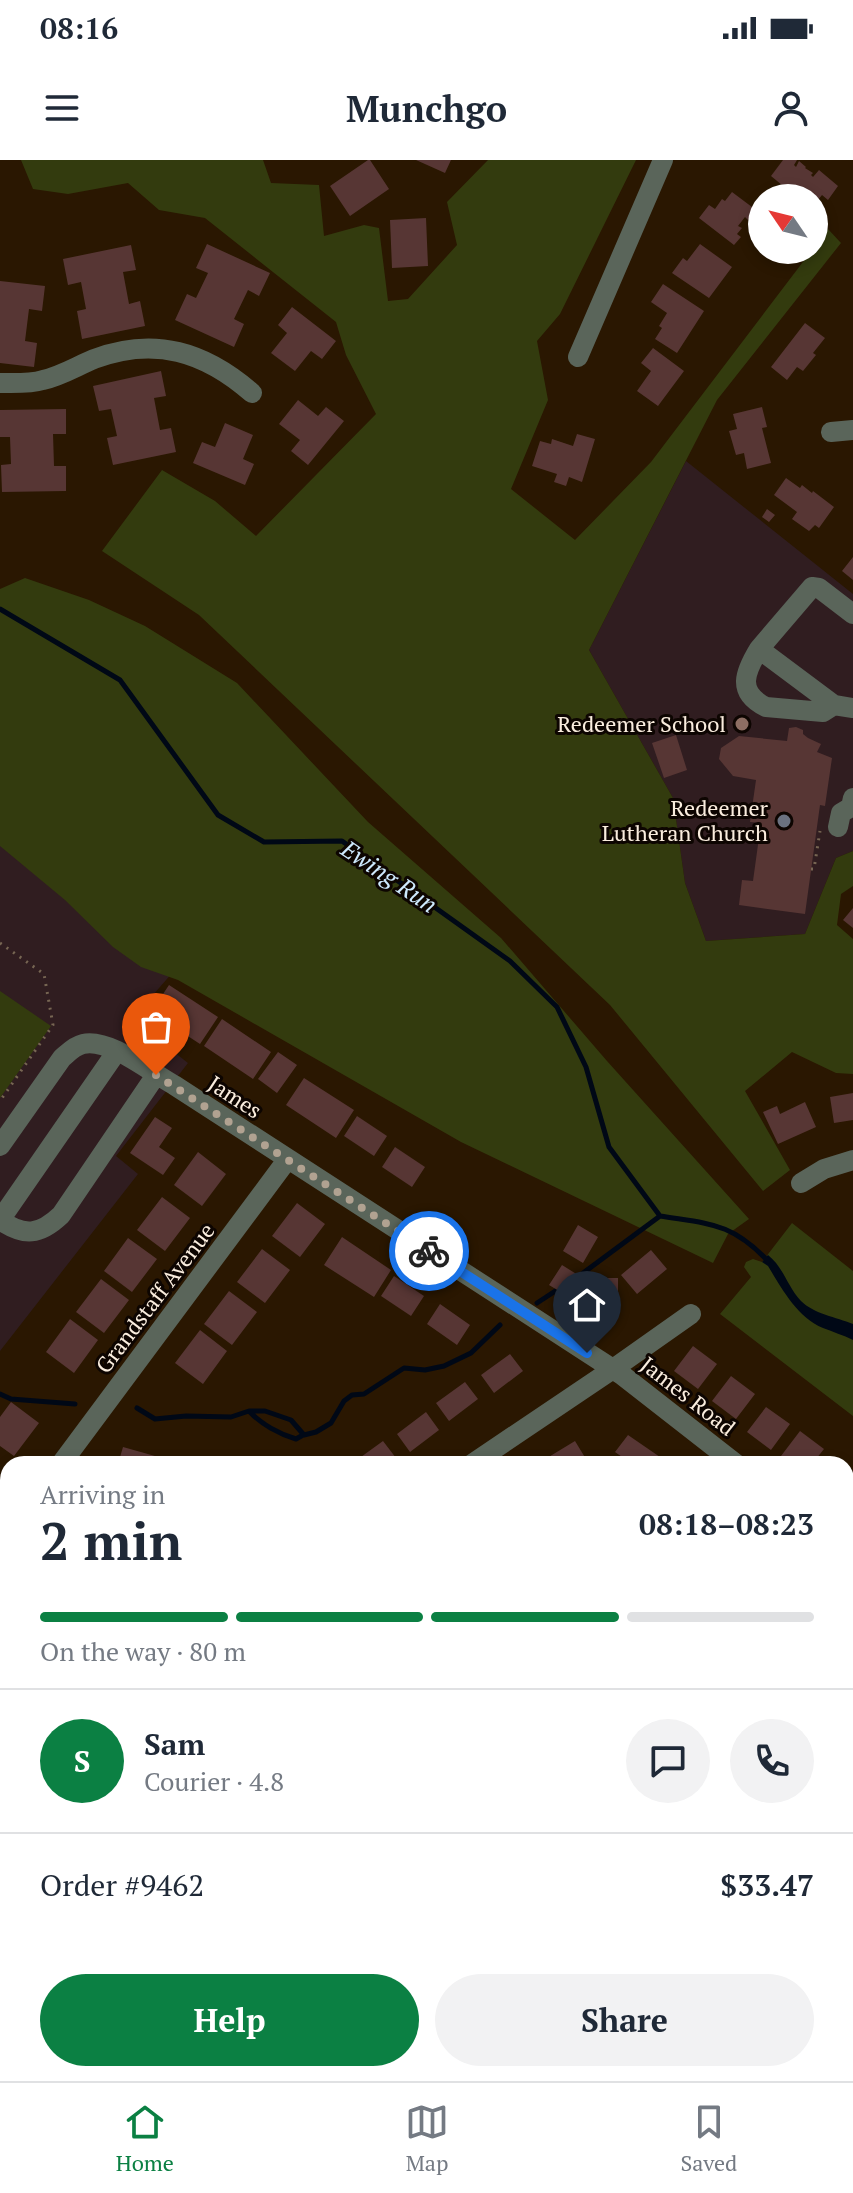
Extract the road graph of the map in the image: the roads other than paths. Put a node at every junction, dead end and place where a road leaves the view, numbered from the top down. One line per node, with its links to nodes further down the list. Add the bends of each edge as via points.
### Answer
1 (663, 160): 2 (street)
2 (578, 357)
3 (0, 383): 4 (street, via 42,381 96,358 132,348 158,348 211,363)
4 (252, 393)
5 (853, 430): 6 (street)
6 (831, 432)
7 (853, 614): 8 (street, via 812,587)
8 (759, 649): 9 (street); 9 (street, via 746,675 750,696 758,703 823,712)
9 (844, 707)
10 (853, 798): 11 (street, via 851,807)
11 (829, 827)
12 (117, 1051): 13 (street, James); 14 (street, via 97,1044 73,1048); 18 (street)
13 (156, 1075): 15 (street, James); 18 (street, via 61,1215 29,1232)
14 (0, 1146)
15 (287, 1160): 20 (street, James Road); 21 (street, Grandstaff Avenue)
16 (853, 1160): 17 (street)
17 (801, 1183)
18 (0, 1220)
19 (691, 1314): 20 (street)
20 (613, 1369): 22 (street); 23 (street, James Road)
21 (67, 1456)
22 (484, 1456)
23 (726, 1456)

